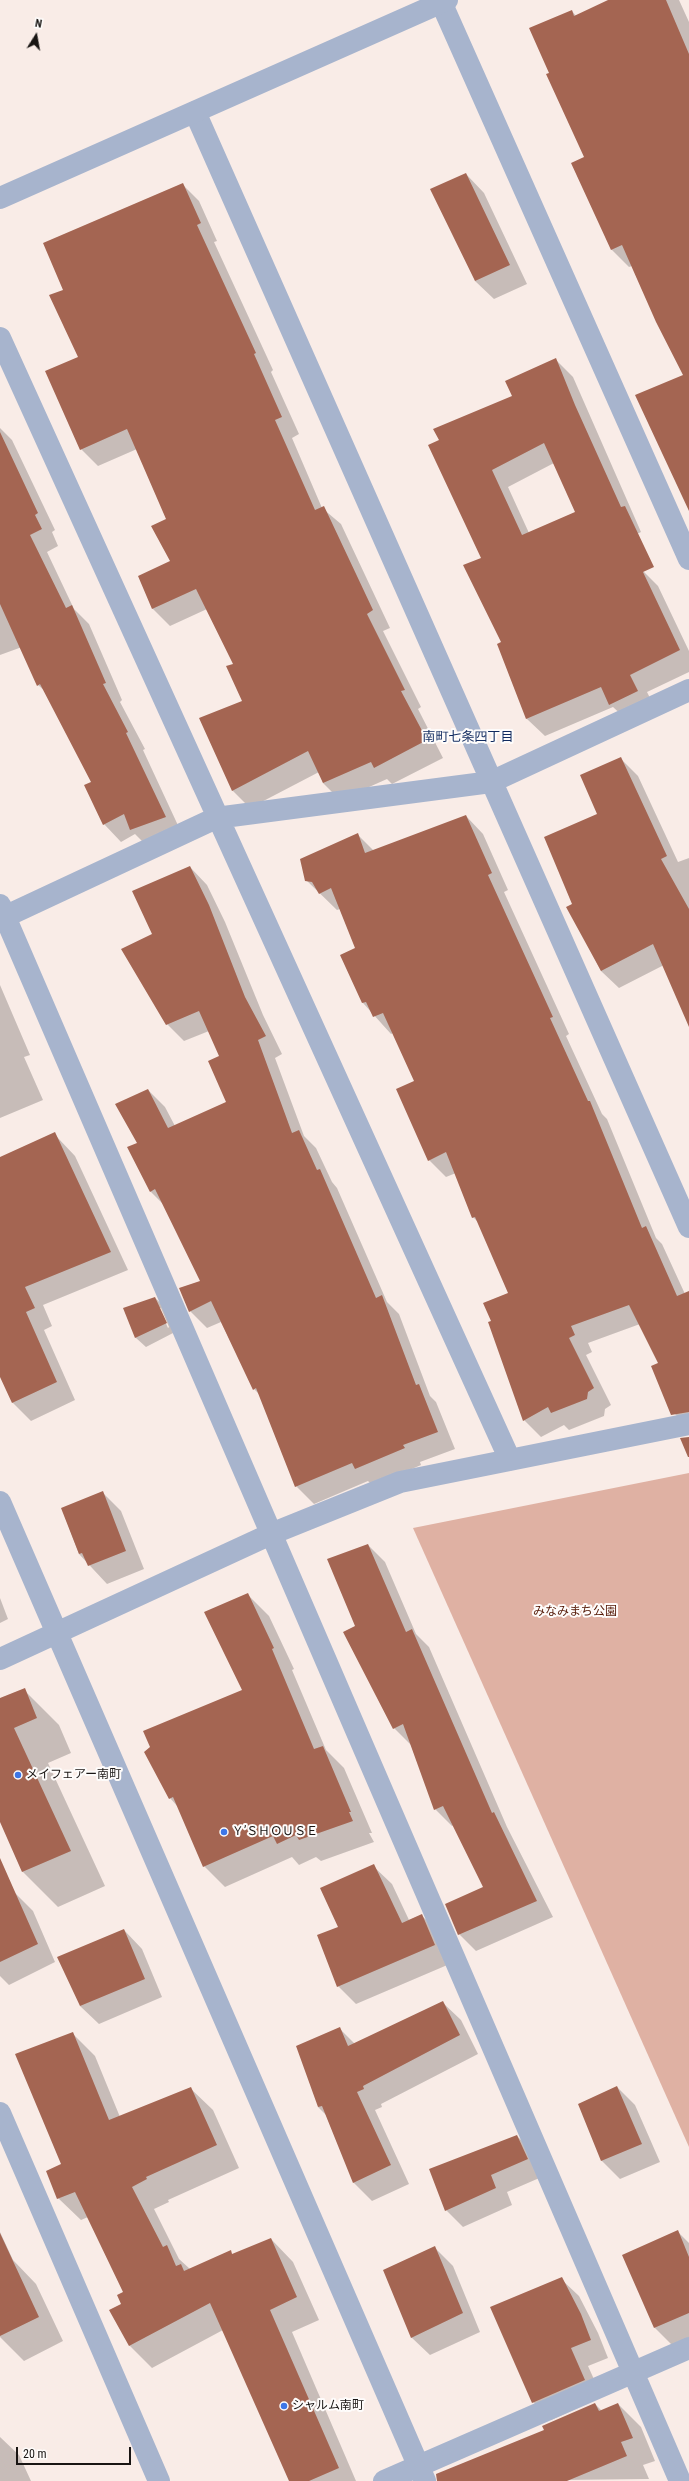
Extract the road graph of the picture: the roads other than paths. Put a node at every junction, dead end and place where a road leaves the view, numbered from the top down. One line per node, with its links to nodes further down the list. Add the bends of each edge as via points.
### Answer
1 (444, 1): 2 (street); 5 (street)
2 (195, 112): 3 (street); 7 (street)
3 (0, 198)
4 (0, 338): 8 (street)
5 (689, 559)
6 (689, 690): 7 (street)
7 (491, 782): 8 (street); 10 (street)
8 (216, 818): 9 (street); 12 (street)
9 (2, 914): 14 (street)
10 (689, 1227)
11 (689, 1424): 12 (street)
12 (510, 1460): 14 (street, via 400,1482)
13 (0, 1502): 15 (street)
14 (271, 1534): 15 (street); 19 (street)
15 (57, 1633): 16 (street); 20 (street)
16 (0, 1659)
17 (0, 2113): 21 (street)
18 (689, 2348): 19 (street)
19 (634, 2373): 20 (street); 23 (street)
20 (422, 2473): 22 (street)
21 (159, 2481)
22 (384, 2481)
23 (680, 2481)

